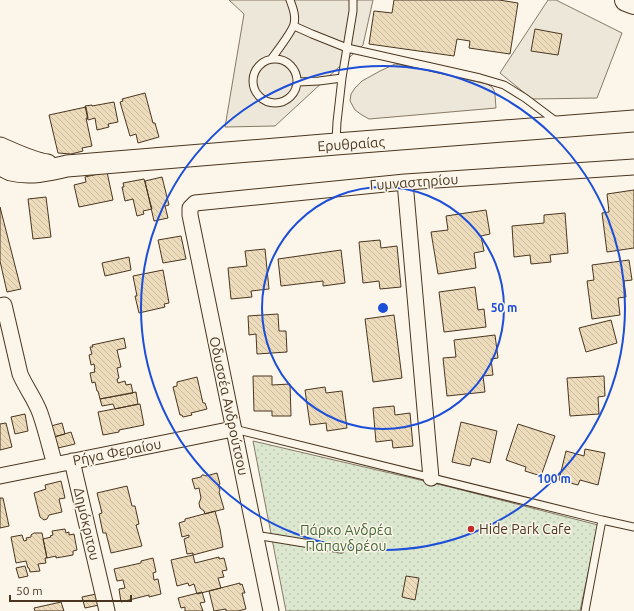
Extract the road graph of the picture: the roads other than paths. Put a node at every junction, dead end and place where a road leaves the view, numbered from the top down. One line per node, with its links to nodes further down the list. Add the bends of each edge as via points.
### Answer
1 (290, 0): 5 (lane, via 295,16)
2 (353, 0): 6 (lane)
3 (626, 0): 4 (highway)
4 (634, 3)
5 (294, 26): 6 (lane); 7 (lane)
6 (347, 48): 8 (lane); 11 (lane, via 504,85)
7 (272, 58): 9 (lane, via 290,64); 9 (lane, via 259,65 253,74 256,94 268,102 282,102 294,93)
8 (342, 78): 9 (lane); 12 (lane)
9 (298, 82)
10 (634, 121): 11 (main road, Ερυθραίας)
11 (564, 127): 12 (main road, Ερυθραίας)
12 (336, 144): 14 (main road, Ερυθραίας)
13 (0, 148): 14 (main road, Ερυθραίας, via 42,164)
14 (67, 166): 16 (main road, Ερυθραίας, via 31,172)
15 (634, 167): 17 (street, Γυμναστηρίου)
16 (4, 168)
17 (405, 182): 18 (street, Γυμναστηρίου); 24 (street)
18 (195, 202): 20 (street, Οδυσσέα Ανδρούτσου, via 190,208 190,215)
19 (2, 305): 22 (street, via 20,374 40,414)
20 (233, 429): 21 (street, Ρήγα Φεραίου); 24 (lane); 27 (street, Οδυσσέα Ανδρούτσου)
21 (72, 461): 22 (street, Ρήγα Φεραίου); 29 (street, Δημόκριτου)
22 (55, 465): 23 (street, Ρήγα Φεραίου)
23 (0, 476)
24 (431, 478): 25 (lane)
25 (602, 520): 26 (lane); 31 (lane)
26 (634, 527)
27 (255, 535): 28 (lane); 30 (street, Οδυσσέα Ανδρούτσου)
28 (341, 549)
29 (107, 611)
30 (271, 611)
31 (585, 611)

